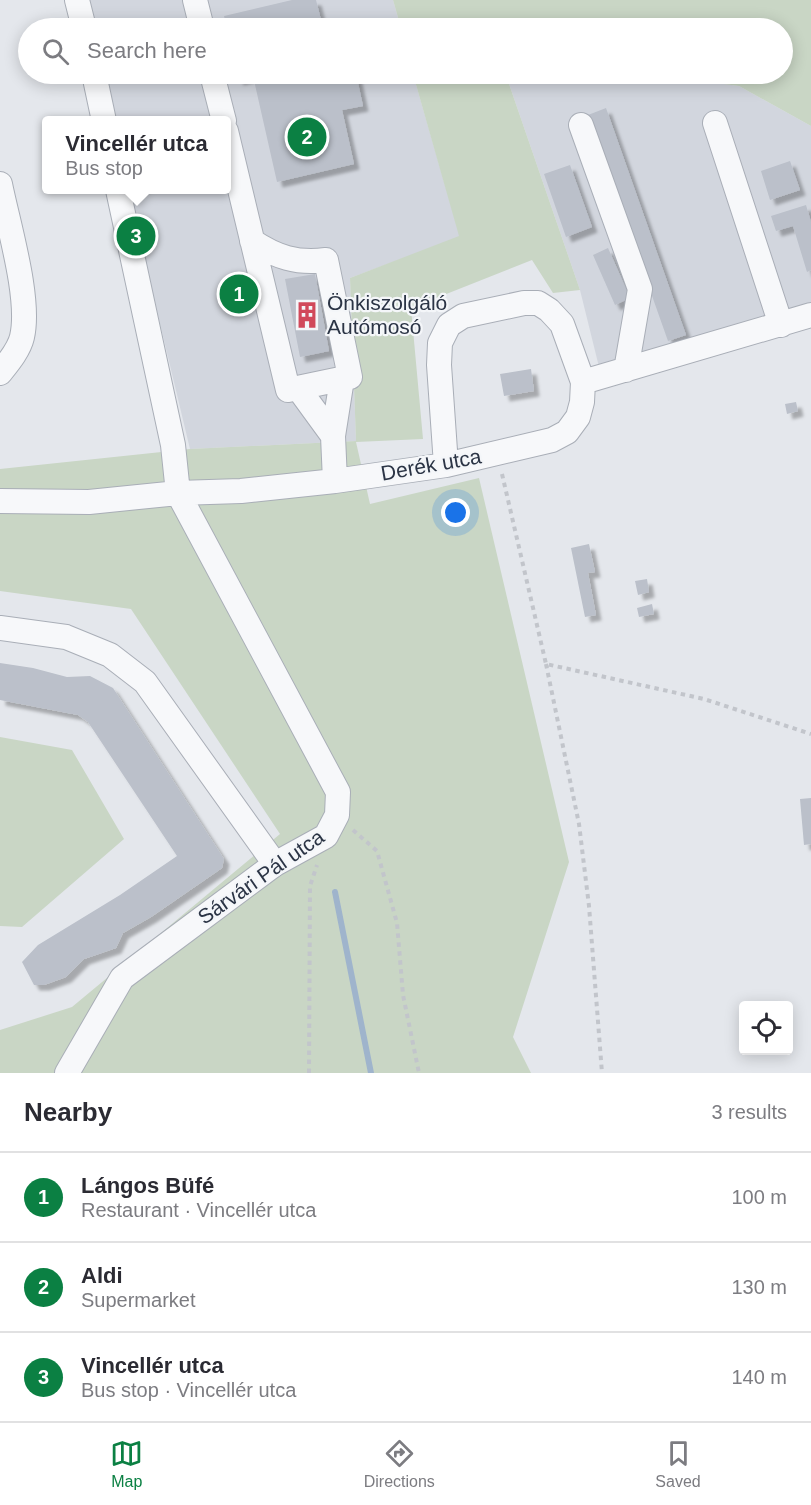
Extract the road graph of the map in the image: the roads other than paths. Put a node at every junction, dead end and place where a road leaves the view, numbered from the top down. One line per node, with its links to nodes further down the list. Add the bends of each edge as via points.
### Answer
1 (77, 0): 3 (street)
2 (195, 0): 4 (street)
3 (82, 18)
4 (200, 18)
5 (96, 84): 7 (street)
6 (215, 84): 8 (street)
7 (103, 116)
8 (223, 116)
9 (715, 123): 17 (street)
10 (580, 125): 18 (street, via 640,289)
11 (231, 152): 14 (street)
12 (0, 184): 15 (street)
13 (119, 194): 26 (street, via 172,445)
14 (252, 241): 20 (street, via 271,254 306,262 326,260 350,377); 22 (street, via 288,390)
15 (11, 284): 19 (street, via 24,313 22,338)
16 (811, 315): 17 (street)
17 (781, 325): 18 (street)
18 (626, 370): 21 (street)
19 (0, 373)
20 (342, 379): 22 (street); 23 (street)
21 (583, 382): 24 (street, Derék utca, via 578,417 567,432 552,440); 24 (street, via 562,324 538,303 463,316 449,325 440,343)
22 (298, 388): 23 (street)
23 (333, 436): 25 (street)
24 (446, 465): 25 (street, Derék utca)
25 (335, 481): 26 (street, Derék utca)
26 (178, 493): 27 (street, Derék utca, via 89,502); 29 (street, Sárvári Pál utca, via 338,792 332,826)
27 (0, 501)
28 (0, 628): 29 (street, via 66,637 110,654 145,682)
29 (275, 864): 30 (street, Sárvári Pál utca, via 122,978)
30 (67, 1073)

